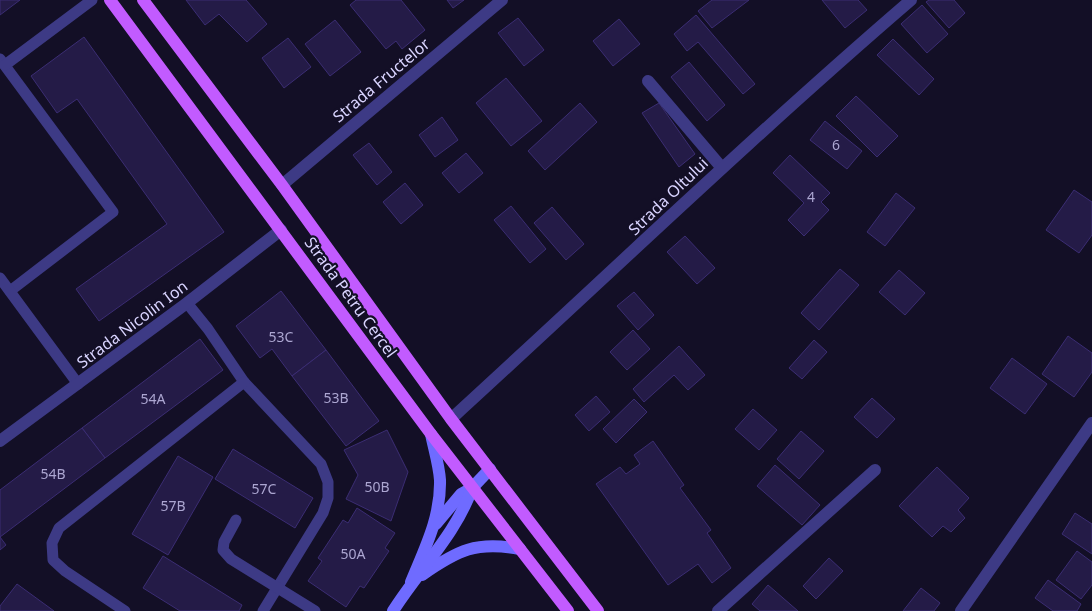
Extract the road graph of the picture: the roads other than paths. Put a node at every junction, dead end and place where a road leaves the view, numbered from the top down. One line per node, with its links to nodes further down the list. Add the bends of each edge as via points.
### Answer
1 (92, 0): 6 (lane)
2 (110, 0): 10 (main road, Strada Petru Cercel)
3 (143, 0): 9 (main road, Strada Petru Cercel)
4 (502, 0): 9 (street, Strada Fructelor)
5 (911, 0): 8 (street, Strada Oltului)
6 (2, 62): 12 (lane, via 113,212)
7 (648, 81): 8 (street)
8 (722, 168): 16 (street, Strada Oltului)
9 (282, 185): 16 (main road, Strada Petru Cercel)
10 (281, 230): 13 (street, Strada Nicolin Ion); 18 (main road, Strada Petru Cercel)
11 (0, 278): 12 (lane)
12 (10, 291): 15 (lane)
13 (187, 303): 14 (lane); 15 (street, Strada Nicolin Ion)
14 (244, 382): 27 (lane, via 321,464 328,482 328,498 323,513); 28 (lane, via 59,528 52,543 53,560)
15 (78, 384): 19 (street, Strada Nicolin Ion)
16 (451, 419): 20 (main road, Strada Petru Cercel)
17 (1092, 423): 35 (street)
18 (431, 434): 22 (main road, Strada Petru Cercel); 24 (main road, via 440,478)
19 (0, 441)
20 (490, 469): 22 (main road); 33 (main road, Strada Petru Cercel)
21 (875, 470): 34 (street)
22 (472, 488): 24 (main road, via 461,494); 25 (main road, Strada Petru Cercel); 26 (main road, via 458,520)
23 (236, 520): 27 (lane, via 223,550 231,559)
24 (434, 526): 26 (main road)
25 (520, 549): 26 (main road, via 482,545 466,549 448,556); 32 (main road, Strada Petru Cercel)
26 (411, 582): 31 (main road)
27 (278, 588): 29 (lane); 30 (lane)
28 (126, 611)
29 (263, 611)
30 (315, 611)
31 (393, 611)
32 (568, 611)
33 (598, 611)
34 (718, 611)
35 (961, 611)

